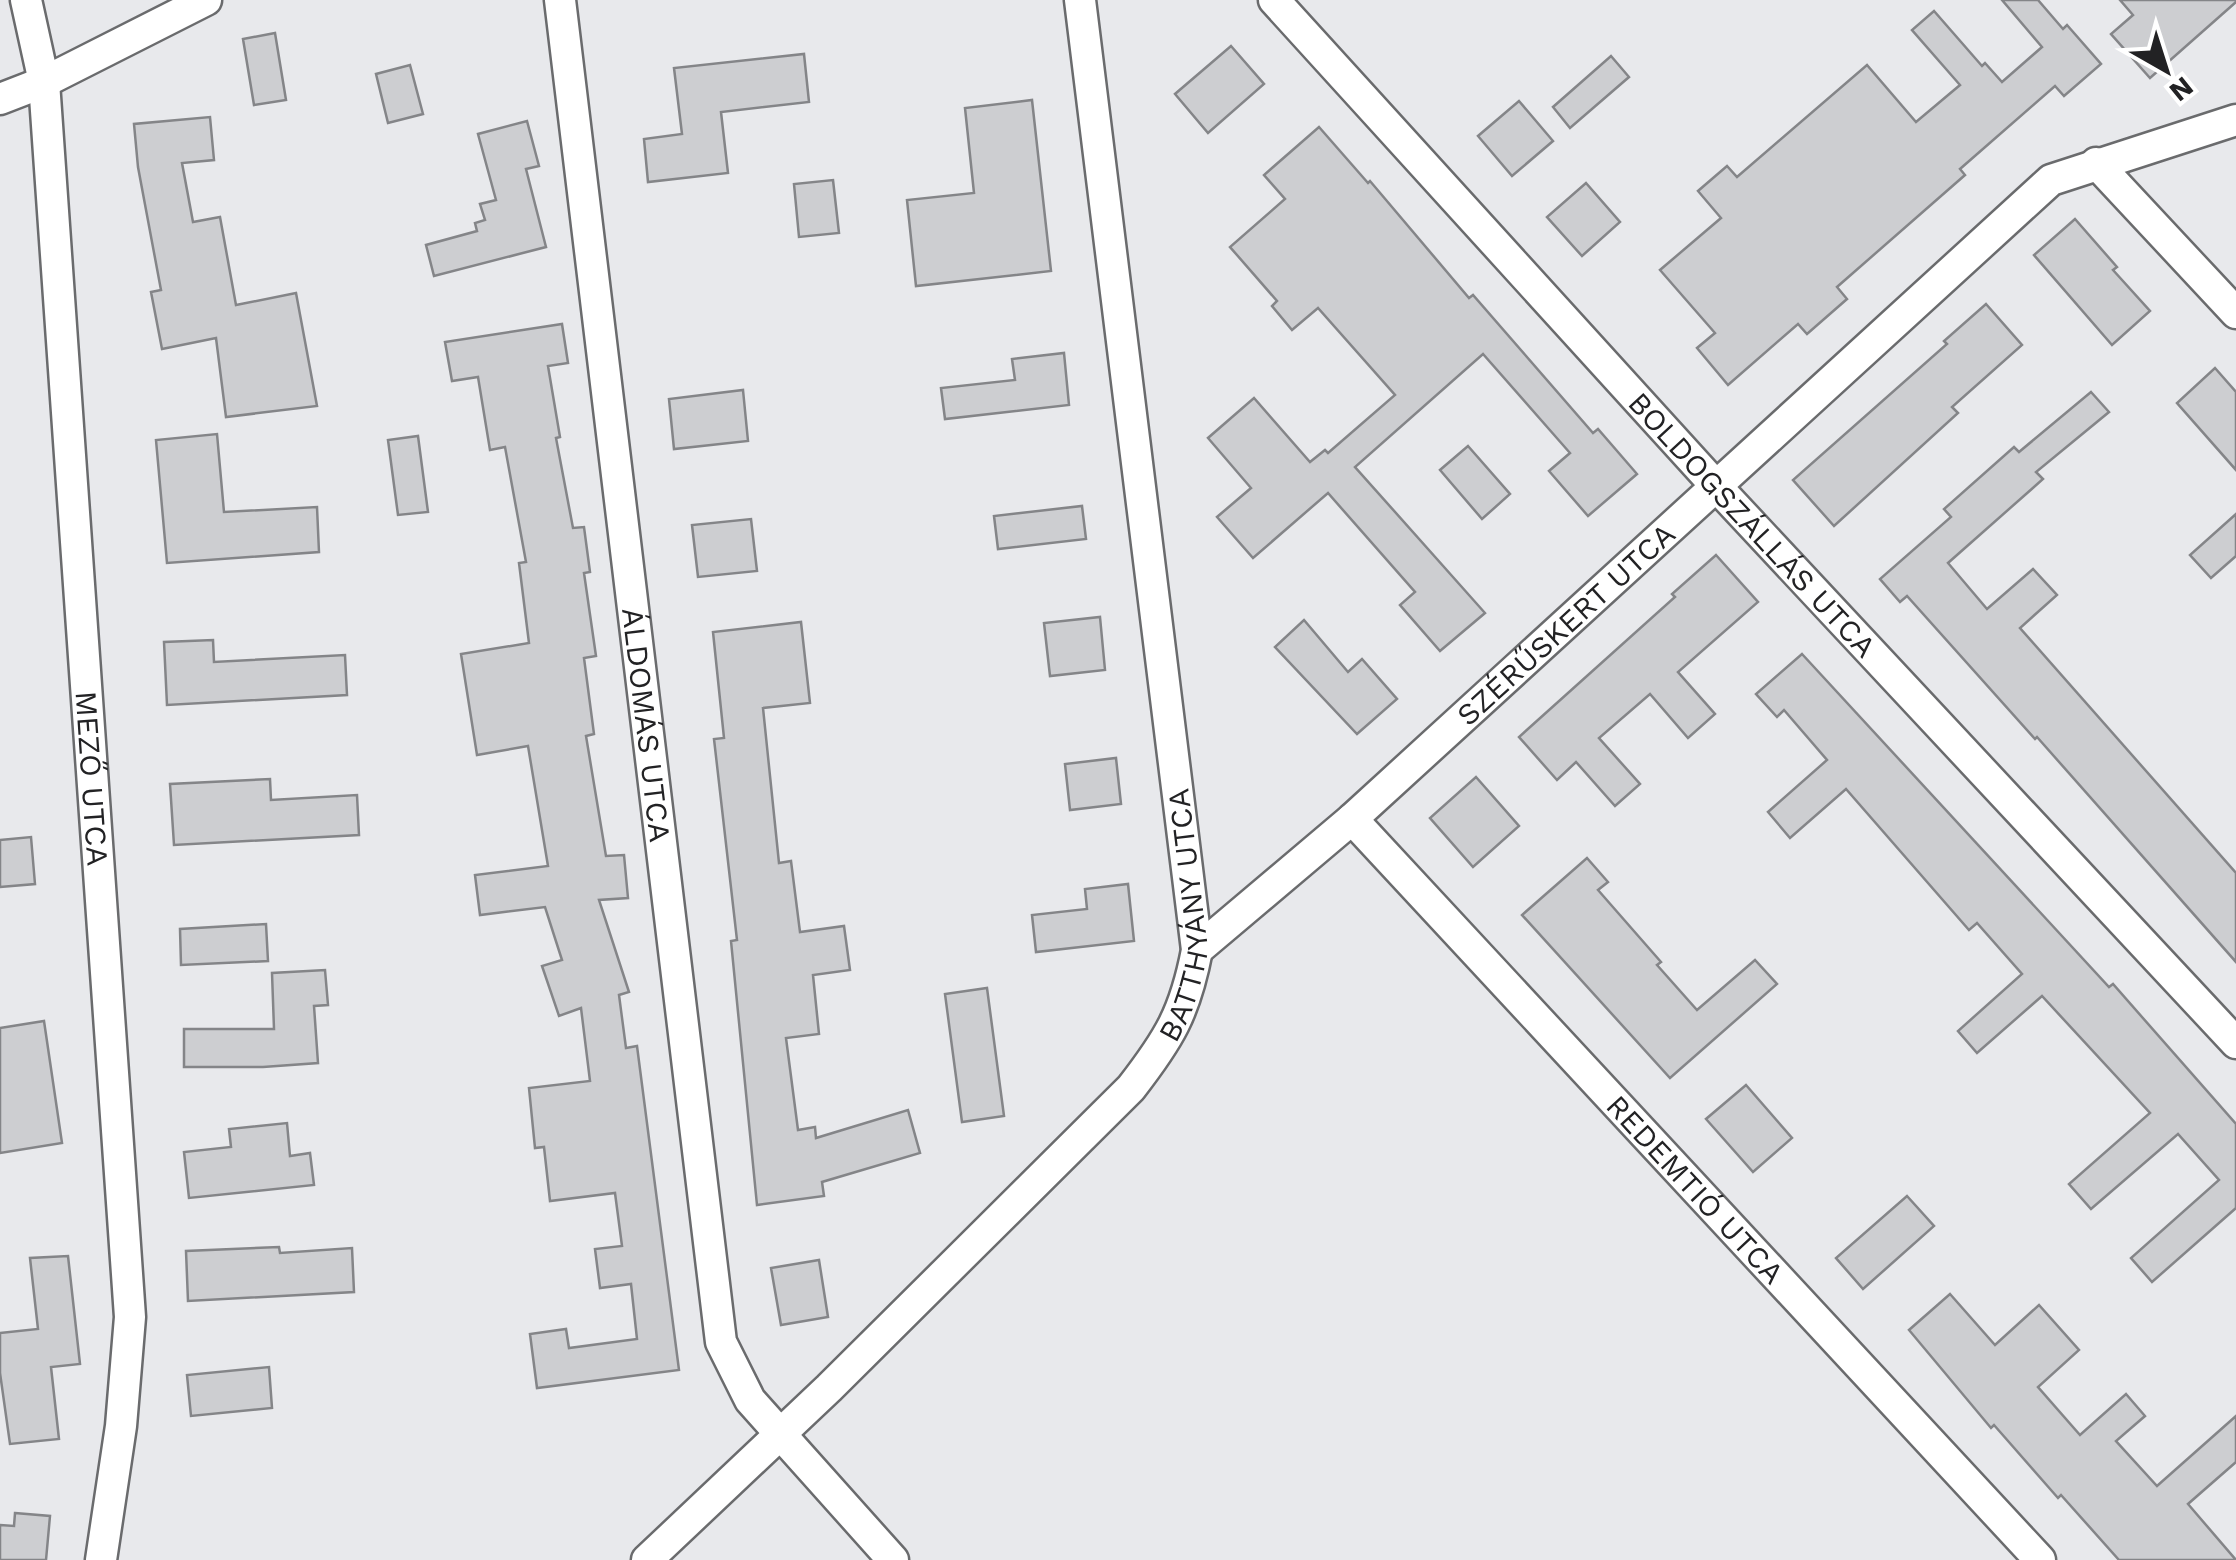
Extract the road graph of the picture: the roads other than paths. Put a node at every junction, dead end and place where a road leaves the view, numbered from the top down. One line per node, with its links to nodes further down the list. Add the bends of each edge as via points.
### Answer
1 (26, 0): 6 (street, MEZŐ UTCA)
2 (206, 0): 6 (street)
3 (560, 0): 15 (street, ÁLDOMÁS UTCA, via 720,1342 750,1400)
4 (1080, 0): 13 (street, BATTHYÁNY UTCA)
5 (1274, 0): 11 (street, BOLDOGSZÁLLÁS UTCA)
6 (44, 82): 7 (street); 16 (street, MEZŐ UTCA, via 130,1317)
7 (0, 99)
8 (2236, 120): 9 (street, SZÉRŰSKERT UTCA)
9 (2096, 163): 10 (street); 11 (street, SZÉRŰSKERT UTCA, via 2050,180)
10 (2236, 314)
11 (1716, 486): 12 (street, SZÉRŰSKERT UTCA); 14 (street, BOLDOGSZÁLLÁS UTCA)
12 (1352, 820): 13 (street, SZÉRŰSKERT UTCA); 19 (street, REDEMTIÓ UTCA)
13 (1196, 950): 15 (street, BATTHYÁNY UTCA, via 1189,994 1168,1041 1130,1088)
14 (2236, 1043)
15 (781, 1432): 17 (street, BATTHYÁNY UTCA); 18 (street, ÁLDOMÁS UTCA)
16 (101, 1560)
17 (647, 1560)
18 (894, 1560)
19 (2040, 1560)

